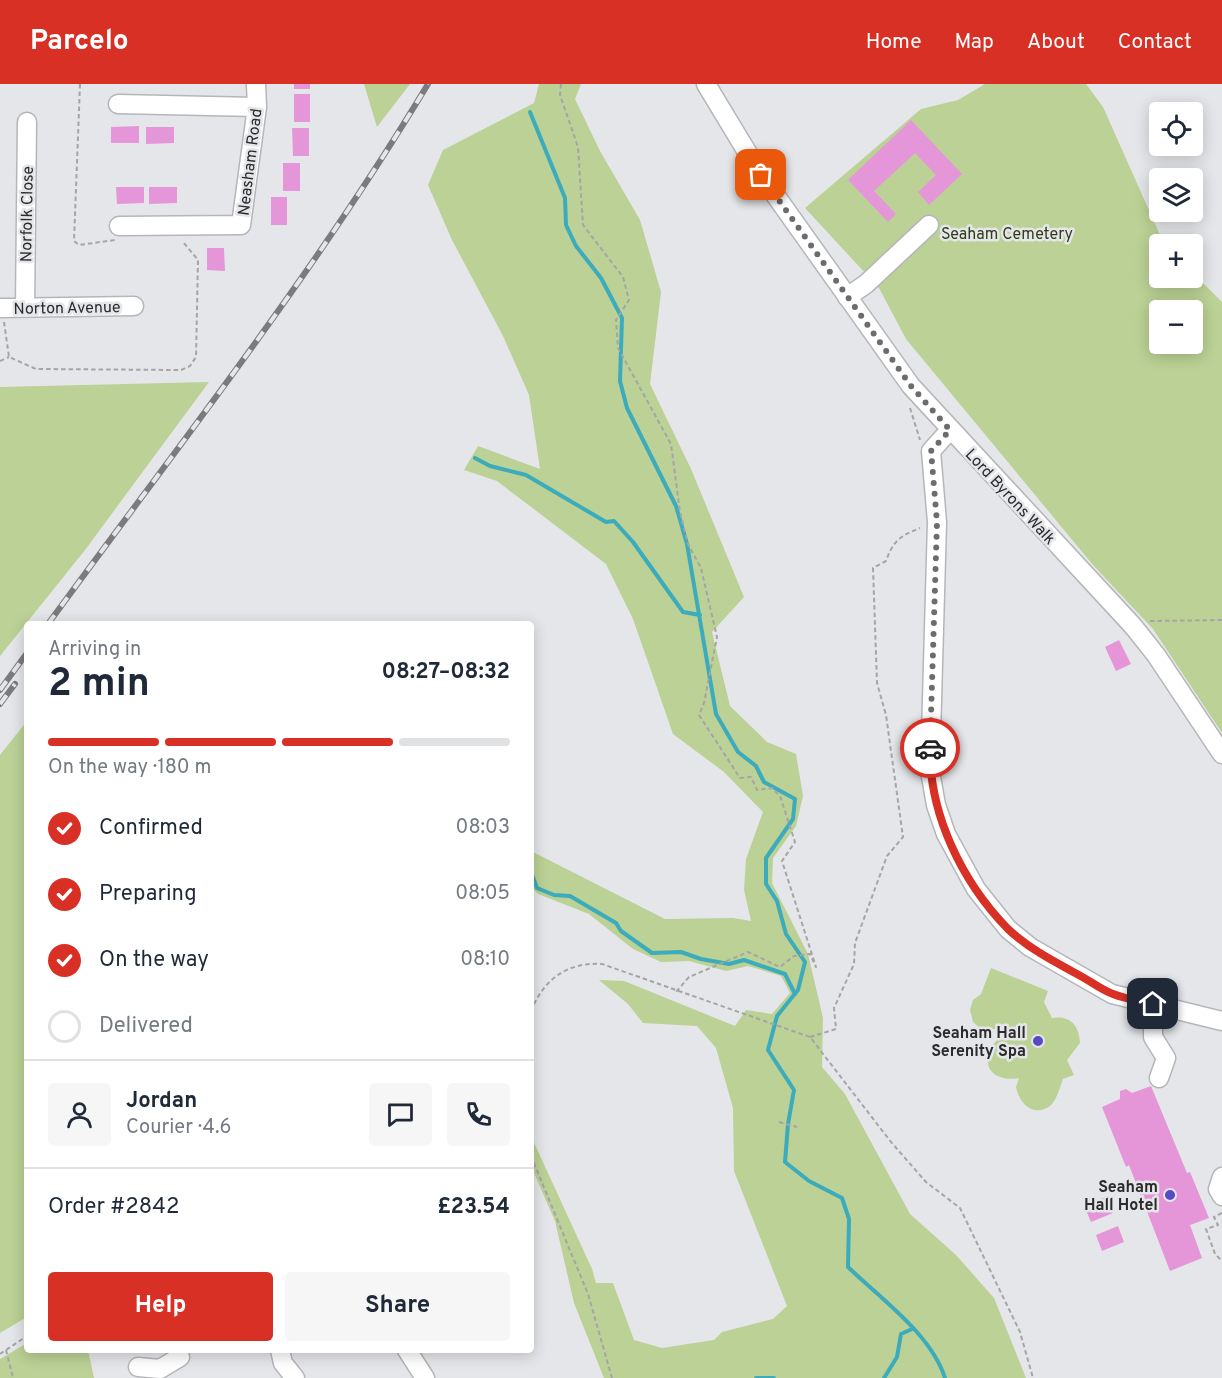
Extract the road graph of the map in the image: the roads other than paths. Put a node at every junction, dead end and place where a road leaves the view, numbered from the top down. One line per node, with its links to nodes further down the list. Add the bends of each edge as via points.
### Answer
1 (256, 84): 4 (street, Neasham Road)
2 (706, 84): 8 (street, Lord Byrons Walk, via 761,175)
3 (118, 104): 4 (street)
4 (257, 107): 7 (street, Neasham Road, via 241,225)
5 (27, 122): 10 (street, Norfolk Close)
6 (929, 225): 8 (street)
7 (119, 226)
8 (847, 297): 12 (street, Lord Byrons Walk, via 911,386)
9 (134, 306): 10 (street, Norton Avenue)
10 (25, 307): 11 (street, Norton Avenue)
11 (2, 308)
12 (950, 430): 13 (street, Lord Byrons Walk, via 1133,626); 14 (street, via 931,451 937,522 930,771 946,834 976,890 1008,929 1030,947 1112,994)
13 (1222, 754)
14 (1153, 1004): 15 (street); 16 (street, via 1153,1037 1166,1058)
15 (1222, 1021)
16 (1159, 1078)
17 (1222, 1177): 18 (street, via 1218,1190)
18 (1222, 1196)
19 (281, 1353): 24 (street, via 283,1363)
20 (409, 1353): 25 (street)
21 (180, 1357): 23 (street)
22 (138, 1367): 23 (street)
23 (161, 1373)
24 (296, 1378)
25 (425, 1378)

